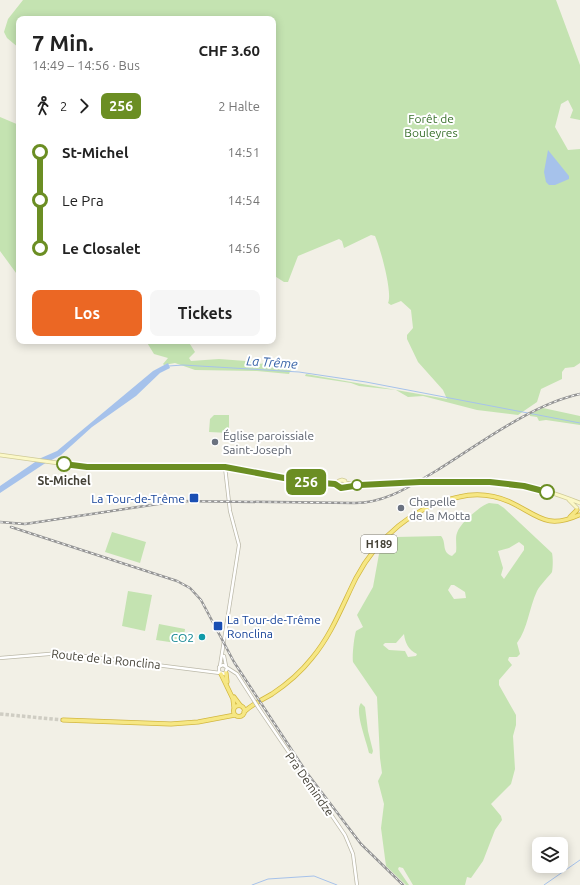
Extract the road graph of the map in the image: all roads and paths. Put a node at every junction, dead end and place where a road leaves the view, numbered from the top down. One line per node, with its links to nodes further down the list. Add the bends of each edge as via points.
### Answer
1 (0, 455): 2 (main road, via 87,467)
2 (225, 467): 4 (main road, via 300,481); 14 (street, via 230,511 239,545)
3 (339, 481): 4 (main road); 5 (main road, via 343,480); 7 (main road)
4 (327, 483): 7 (main road)
5 (346, 483): 6 (main road); 8 (main road)
6 (360, 485): 8 (main road); 9 (main road, via 505,484 528,486)
7 (338, 486): 8 (main road)
8 (345, 487)
9 (564, 497): 10 (main road); 11 (main road)
10 (580, 504): 11 (main road)
11 (577, 509): 12 (main road); 13 (highway)
12 (580, 515): 13 (highway, H189)
13 (568, 519): 22 (highway, H189, via 554,522 542,520 508,501 482,495 452,498 416,514 392,531 371,554 332,629 311,659 285,684)
14 (224, 654): 16 (street); 17 (street)
15 (0, 658): 18 (street, Route de la Ronclina, via 61,653)
16 (220, 667): 17 (street); 18 (street); 19 (street)
17 (227, 667): 20 (street); 21 (street, Pra Demindze)
18 (211, 671): 19 (street, Route de la Ronclina)
19 (220, 673): 20 (street); 24 (highway)
20 (226, 673): 21 (street); 23 (highway, via 226,680)
21 (236, 674): 29 (street, Pra Demindze, bridge, via 342,831 350,846)
22 (253, 704): 23 (highway, H189); 25 (highway, H189)
23 (241, 706): 24 (highway); 25 (highway)
24 (234, 709): 26 (highway); 27 (highway)
25 (244, 712): 26 (highway, via 241,716)
26 (235, 715): 27 (highway)
27 (223, 716): 28 (highway, via 198,722 171,724)
28 (63, 720)
29 (357, 885)

